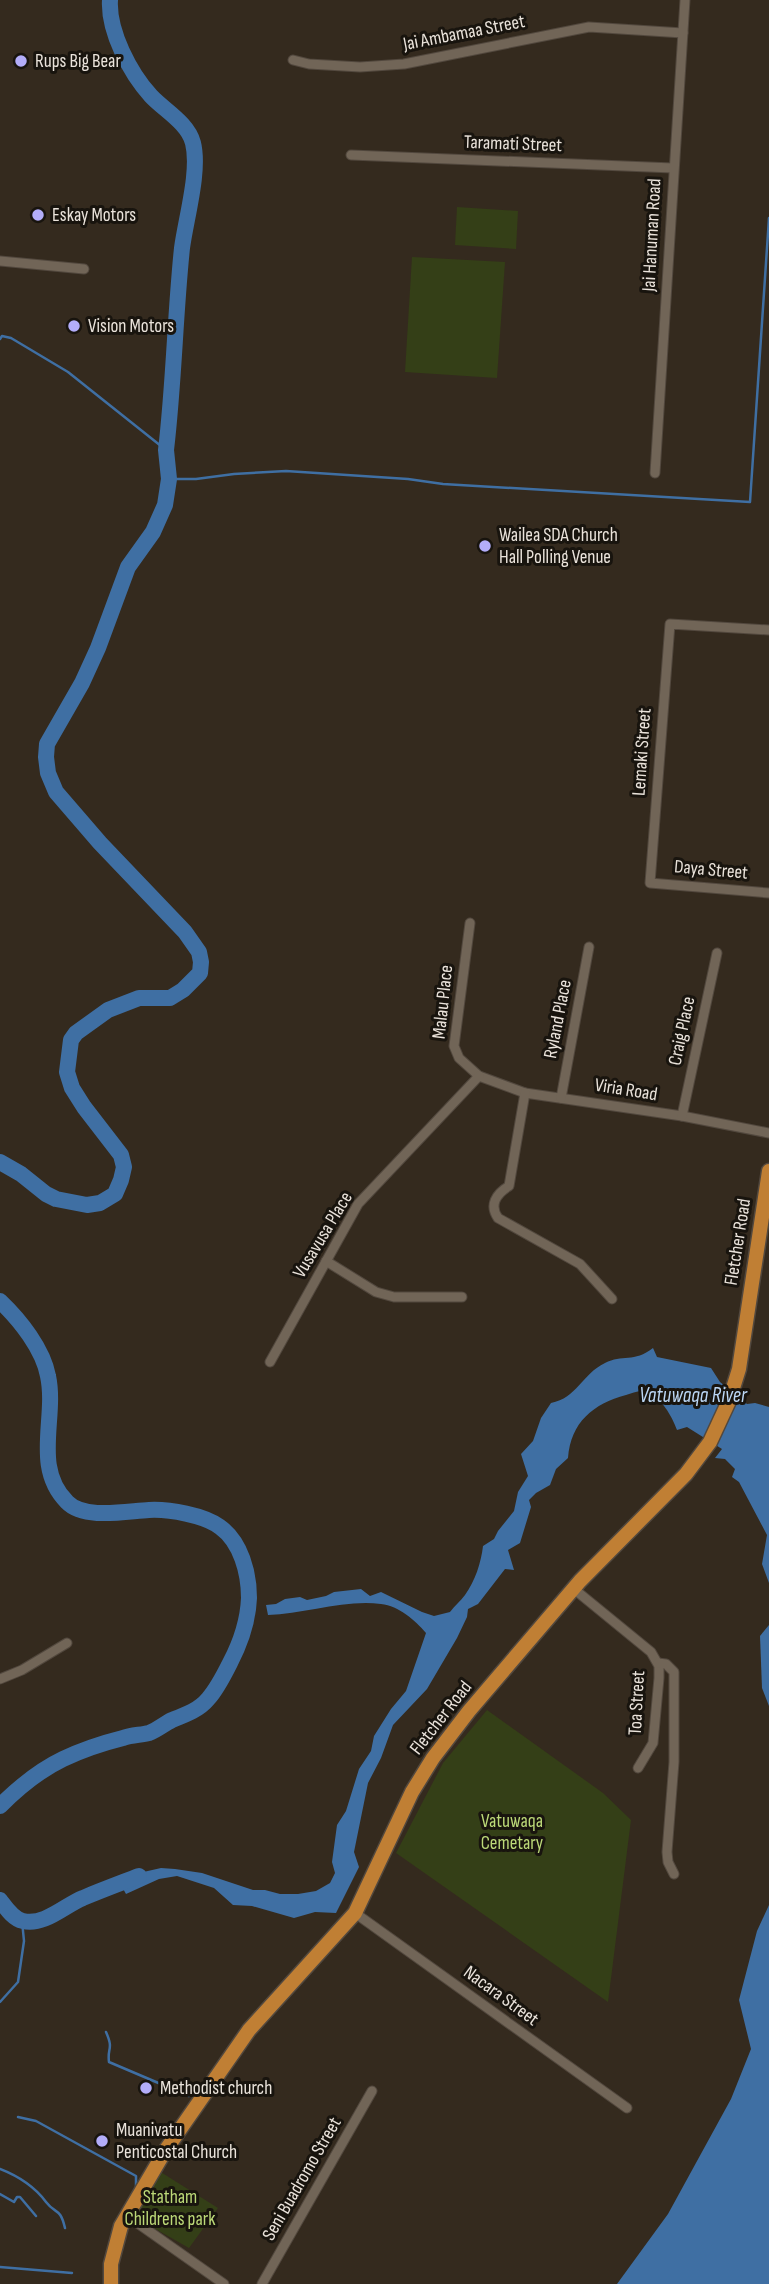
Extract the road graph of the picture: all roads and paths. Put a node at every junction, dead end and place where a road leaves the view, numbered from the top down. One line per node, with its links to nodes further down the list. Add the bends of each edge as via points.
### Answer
1 (685, 0): 2 (street, Jai Hanuman Road)
2 (683, 33): 3 (street, Jai Ambamaa Street, via 589,27 404,64 360,67); 5 (street, Jai Hanuman Road)
3 (293, 60)
4 (351, 155): 5 (street, Taramati Street)
5 (673, 168): 8 (street, Jai Hanuman Road)
6 (0, 261): 7 (street)
7 (84, 270)
8 (655, 473)
9 (769, 629): 10 (street, Lemaki Street, via 670,624)
10 (650, 883): 11 (street, Daya Street)
11 (769, 893)
12 (470, 923): 15 (street, Malau Place, via 454,1046 459,1058)
13 (589, 947): 17 (street, Ryland Place)
14 (717, 953): 18 (street, Craig Place)
15 (479, 1076): 16 (street, Viria Road); 21 (street, Vusavusa Place, via 358,1204)
16 (525, 1093): 17 (street, Viria Road); 23 (street, via 509,1186 497,1195 494,1211 498,1218 580,1264)
17 (561, 1098): 18 (street, Viria Road)
18 (682, 1116): 19 (street, Viria Road)
19 (769, 1133)
20 (769, 1171): 25 (main road, Fletcher Road, via 741,1350 733,1390 720,1422 686,1474)
21 (326, 1261): 22 (street, via 376,1292 394,1297); 24 (street, Vusavusa Place)
22 (462, 1297)
23 (612, 1299)
24 (270, 1362)
25 (574, 1589): 27 (street, Toa Street); 31 (main road, Fletcher Road, via 469,1712 423,1774)
26 (67, 1643): 28 (street)
27 (657, 1663): 29 (street, Toa Street, via 653,1743); 30 (street, via 674,1672 667,1852)
28 (0, 1679)
29 (638, 1768)
30 (674, 1874)
31 (355, 1913): 33 (street, Nacara Street); 34 (main road, Fletcher Road, via 249,2031)
32 (372, 2091): 37 (street, Seni Buadromo Street)
33 (627, 2108)
34 (126, 2215): 35 (main road, Fletcher Road, via 113,2250); 36 (street)
35 (111, 2284)
36 (224, 2284)
37 (262, 2284)

